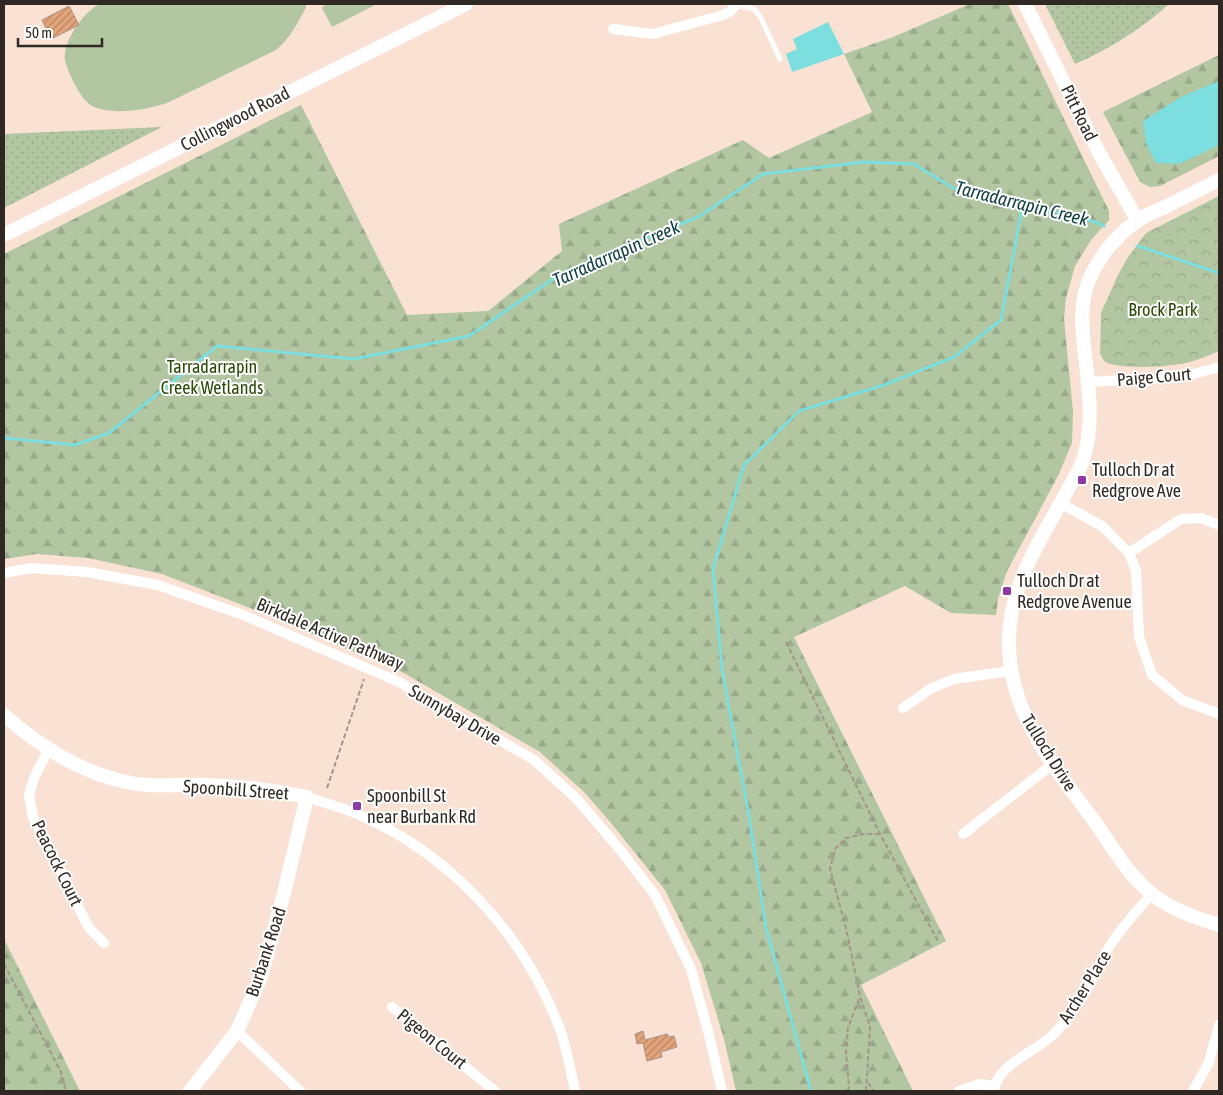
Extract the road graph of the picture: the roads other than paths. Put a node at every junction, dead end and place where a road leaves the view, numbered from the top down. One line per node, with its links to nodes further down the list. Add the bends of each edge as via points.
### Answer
1 (466, 4): 8 (street, Collingwood Road)
2 (736, 4): 4 (street, via 731,12 723,15 653,34); 5 (lane, via 754,9 760,16)
3 (1025, 4): 7 (street, Pitt Road, via 1098,151)
4 (613, 29)
5 (780, 59)
6 (1219, 180): 7 (street, Tulloch Drive)
7 (1138, 221): 10 (street, Tulloch Drive, via 1105,252 1092,274 1083,302 1082,331)
8 (4, 235)
9 (1219, 367): 10 (street, Paige Court, via 1183,377)
10 (1088, 382): 11 (street, Tulloch Drive, via 1090,415 1087,441 1082,462)
11 (1060, 503): 13 (street, via 1102,526); 15 (street, Tulloch Drive, via 1020,582 1010,624)
12 (1219, 525): 13 (street, via 1201,518 1181,519)
13 (1129, 553): 17 (street, via 1136,571 1139,637 1152,674 1182,700)
14 (4, 573): 34 (street, Sunnybay Drive, via 31,568 87,572 158,585 243,615 399,682 534,760 577,799 656,895 691,969)
15 (1010, 671): 16 (street, via 954,679 930,689); 20 (street, Tulloch Drive, via 1024,715)
16 (903, 708)
17 (1219, 714)
18 (4, 715): 19 (street, Spoonbill Street)
19 (48, 750): 21 (street, Spoonbill Street, via 92,772 127,782 229,786); 25 (street, Peacock Court, via 29,795 33,817 89,928)
20 (1053, 764): 22 (street); 23 (street, Tulloch Drive, via 1134,877)
21 (307, 797): 28 (street, Burbank Road, via 261,977); 33 (street, Spoonbill Street, via 350,811 393,832 442,864 484,905 512,940 540,986 561,1033)
22 (963, 834)
23 (1152, 894): 24 (street, Tulloch Drive, via 1184,913); 29 (street, Archer Place, via 1113,942 1070,1016 1052,1036 1005,1069 998,1077)
24 (1219, 925)
25 (104, 943)
26 (392, 1007): 32 (street, Pigeon Court)
27 (1219, 1025): 36 (street, via 1210,1062)
28 (237, 1031): 30 (street, Burbank Road); 31 (street)
29 (996, 1088): 35 (street, Archer Place, via 980,1084)
30 (190, 1091)
31 (300, 1091)
32 (495, 1091)
33 (575, 1091)
34 (722, 1091)
35 (959, 1091)
36 (1193, 1091)

